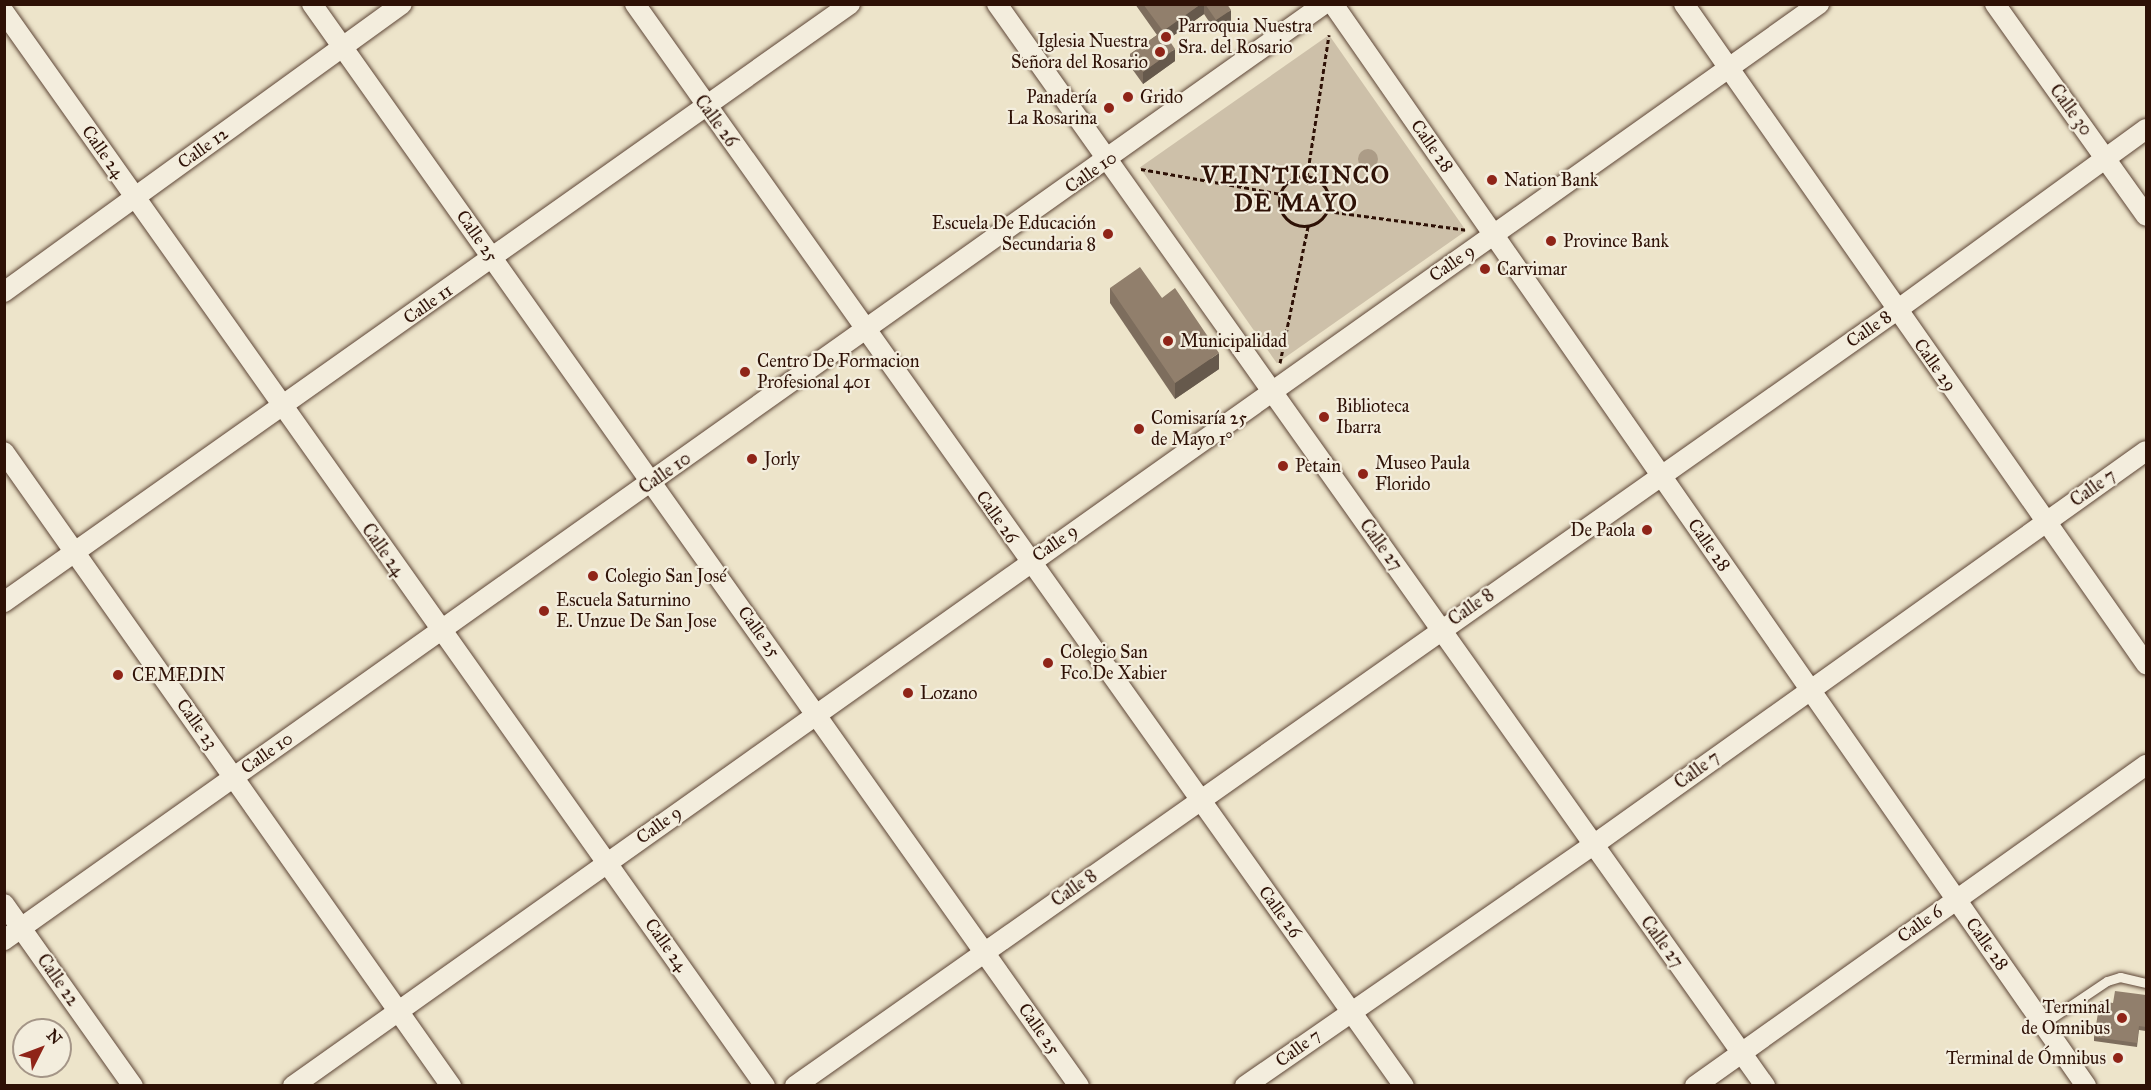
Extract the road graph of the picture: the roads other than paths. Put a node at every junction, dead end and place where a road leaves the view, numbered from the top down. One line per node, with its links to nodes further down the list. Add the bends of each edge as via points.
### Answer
1 (312, 4): 12 (street, Calle 25)
2 (402, 4): 12 (street, Calle 12)
3 (635, 4): 14 (street, Calle 26)
4 (850, 4): 14 (street, Calle 11)
5 (997, 4): 17 (street, Calle 27)
6 (1324, 4): 17 (street, Calle 10)
7 (1333, 4): 20 (street, Calle 28)
8 (1684, 4): 13 (street, Calle 29)
9 (1819, 4): 13 (street, Calle 9)
10 (1995, 4): 16 (street, Calle 30)
11 (4, 12): 18 (street, Calle 24)
12 (342, 46): 18 (street, Calle 12); 21 (street, Calle 25)
13 (1729, 69): 20 (street, Calle 9); 23 (street, Calle 29)
14 (706, 107): 21 (street, Calle 11); 24 (street, Calle 26)
15 (2146, 129): 16 (street, Calle 8)
16 (2105, 158): 19 (street, Calle 30); 23 (street, Calle 8)
17 (1107, 160): 24 (street, Calle 10); 25 (street, Calle 27)
18 (136, 198): 22 (street, Calle 12); 26 (street, Calle 24)
19 (2146, 216)
20 (1494, 234): 25 (street, Calle 9); 29 (street, Calle 28)
21 (493, 258): 26 (street, Calle 11); 30 (street, Calle 25)
22 (4, 292)
23 (1897, 310): 29 (street, Calle 8); 31 (street, Calle 29)
24 (867, 330): 30 (street, Calle 10); 33 (street, Calle 26)
25 (1269, 393): 33 (street, Calle 9); 35 (street, Calle 27)
26 (282, 407): 32 (street, Calle 11); 36 (street, Calle 24)
27 (2146, 451): 31 (street, Calle 7)
28 (4, 452): 32 (street, Calle 23)
29 (1660, 475): 35 (street, Calle 8); 38 (street, Calle 28)
30 (652, 483): 36 (street, Calle 10); 39 (street, Calle 25)
31 (2046, 522): 37 (street, Calle 29); 38 (street, Calle 7)
32 (75, 553): 34 (street, Calle 11); 41 (street, Calle 23)
33 (1029, 562): 39 (street, Calle 9); 42 (street, Calle 26)
34 (4, 602)
35 (1441, 628): 42 (street, Calle 8); 43 (street, Calle 27)
36 (441, 631): 41 (street, Calle 10); 44 (street, Calle 24)
37 (2146, 664)
38 (1809, 689): 43 (street, Calle 7); 45 (street, Calle 28)
39 (816, 712): 44 (street, Calle 9); 49 (street, Calle 25)
40 (2146, 765): 45 (street, Calle 6)
41 (234, 776): 47 (street, Calle 10); 52 (street, Calle 23)
42 (1200, 800): 49 (street, Calle 8); 51 (street, Calle 26)
43 (1592, 846): 51 (street, Calle 7); 54 (street, Calle 27)
44 (607, 862): 52 (street, Calle 9); 58 (street, Calle 24)
45 (1955, 899): 53 (street, Calle 28); 54 (street, Calle 6)
46 (4, 904): 47 (street, Calle 22)
47 (21, 928): 48 (street, Calle 10); 55 (street, Calle 22)
48 (4, 940)
49 (985, 952): 59 (street, Calle 8); 60 (street, Calle 25)
50 (2146, 983): 53 (lane, via 2120,977 2107,981)
51 (1350, 1010): 61 (street, Calle 7); 62 (street, Calle 26)
52 (398, 1012): 56 (street, Calle 9); 57 (street, Calle 23)
53 (2043, 1024): 65 (street, Calle 28)
54 (1742, 1052): 63 (street, Calle 6); 64 (street, Calle 27)
55 (133, 1086)
56 (293, 1086)
57 (451, 1086)
58 (765, 1086)
59 (795, 1086)
60 (1079, 1086)
61 (1245, 1086)
62 (1404, 1086)
63 (1695, 1086)
64 (1765, 1086)
65 (2086, 1086)

